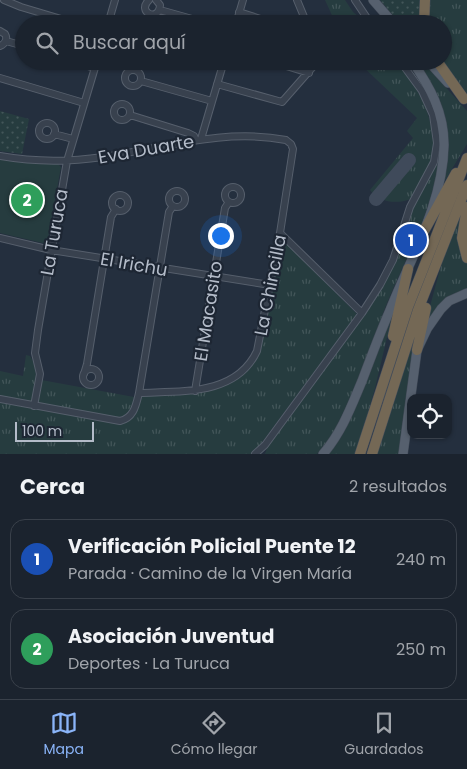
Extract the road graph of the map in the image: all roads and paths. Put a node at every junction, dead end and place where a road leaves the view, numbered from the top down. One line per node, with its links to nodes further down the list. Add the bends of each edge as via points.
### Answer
1 (4, 0): 12 (street)
2 (115, 0): 13 (street)
3 (149, 0): 10 (street, via 145,5 147,12 154,14)
4 (156, 0): 10 (street)
5 (243, 0): 11 (street)
6 (297, 0): 17 (street)
7 (355, 0): 18 (street)
8 (373, 0): 19 (main road); 20 (main road)
9 (425, 0): 21 (highway)
10 (160, 10): 14 (street)
11 (239, 12): 15 (street); 16 (street)
12 (46, 15)
13 (111, 15)
14 (178, 15)
15 (238, 15)
16 (248, 15)
17 (304, 15)
18 (365, 15)
19 (381, 15)
20 (386, 15)
21 (424, 15)
22 (0, 30): 23 (street)
23 (6, 41): 24 (street); 25 (street)
24 (15, 44)
25 (0, 46)
26 (94, 70): 40 (street, La Turuca)
27 (222, 70): 37 (street)
28 (299, 70): 34 (street)
29 (311, 70): 34 (street)
30 (407, 70): 66 (street, via 428,102 437,152 410,207 393,260)
31 (417, 70): 54 (main road, via 437,104 444,143 441,176)
32 (436, 70): 39 (main road)
33 (444, 70): 39 (highway)
34 (309, 73): 37 (street, via 282,102)
35 (0, 78): 40 (street)
36 (141, 81): 38 (street)
37 (217, 84): 38 (street)
38 (212, 101): 44 (street)
39 (465, 101)
40 (84, 102): 43 (street, La Turuca)
41 (130, 115): 44 (street)
42 (54, 134): 43 (street)
43 (73, 139): 48 (street, La Turuca)
44 (199, 139): 45 (street, Eva Duarte, via 252,135 286,140); 48 (street, Eva Duarte)
45 (291, 144): 55 (street, La Chincilla, via 293,149)
46 (0, 156): 48 (street, Eva Duarte)
47 (467, 156): 54 (highway); 70 (highway)
48 (67, 160): 57 (street, La Turuca)
49 (467, 185): 60 (highway)
50 (229, 202): 63 (street, El Macasito, via 225,208)
51 (173, 206): 61 (street, via 169,212)
52 (467, 207): 59 (highway, via 462,238)
53 (116, 209): 58 (street, via 111,217)
54 (424, 231): 62 (main road)
55 (280, 233): 64 (street, La Chincilla); 66 (street)
56 (0, 238): 57 (street, El Irichu)
57 (51, 250): 58 (street, El Irichu); 75 (street, La Turuca, via 35,353 40,374)
58 (104, 258): 61 (street, El Irichu); 68 (street)
59 (467, 258)
60 (435, 265): 67 (highway); 77 (highway)
61 (159, 267): 63 (street, El Irichu); 73 (street)
62 (408, 269): 70 (highway); 80 (main road, via 344,425)
63 (214, 277): 64 (street, El Irichu); 72 (street, El Macasito)
64 (270, 285): 72 (street, La Chincilla, via 257,351 250,364 227,382)
65 (467, 293): 67 (main road, via 449,301 441,309)
66 (362, 314): 76 (street)
67 (417, 350): 81 (main road)
68 (87, 364): 69 (street); 71 (street)
69 (92, 370): 71 (street); 71 (street, via 98,374 95,384 86,383)
70 (387, 371): 77 (highway)
71 (84, 374)
72 (195, 391): 73 (street, La Chincilla)
73 (139, 393): 75 (street, via 131,416 120,421)
74 (0, 399): 75 (street)
75 (34, 406)
76 (265, 445): 78 (street); 79 (street)
77 (367, 450)
78 (255, 454)
79 (262, 454)
80 (323, 454)
81 (403, 454)

